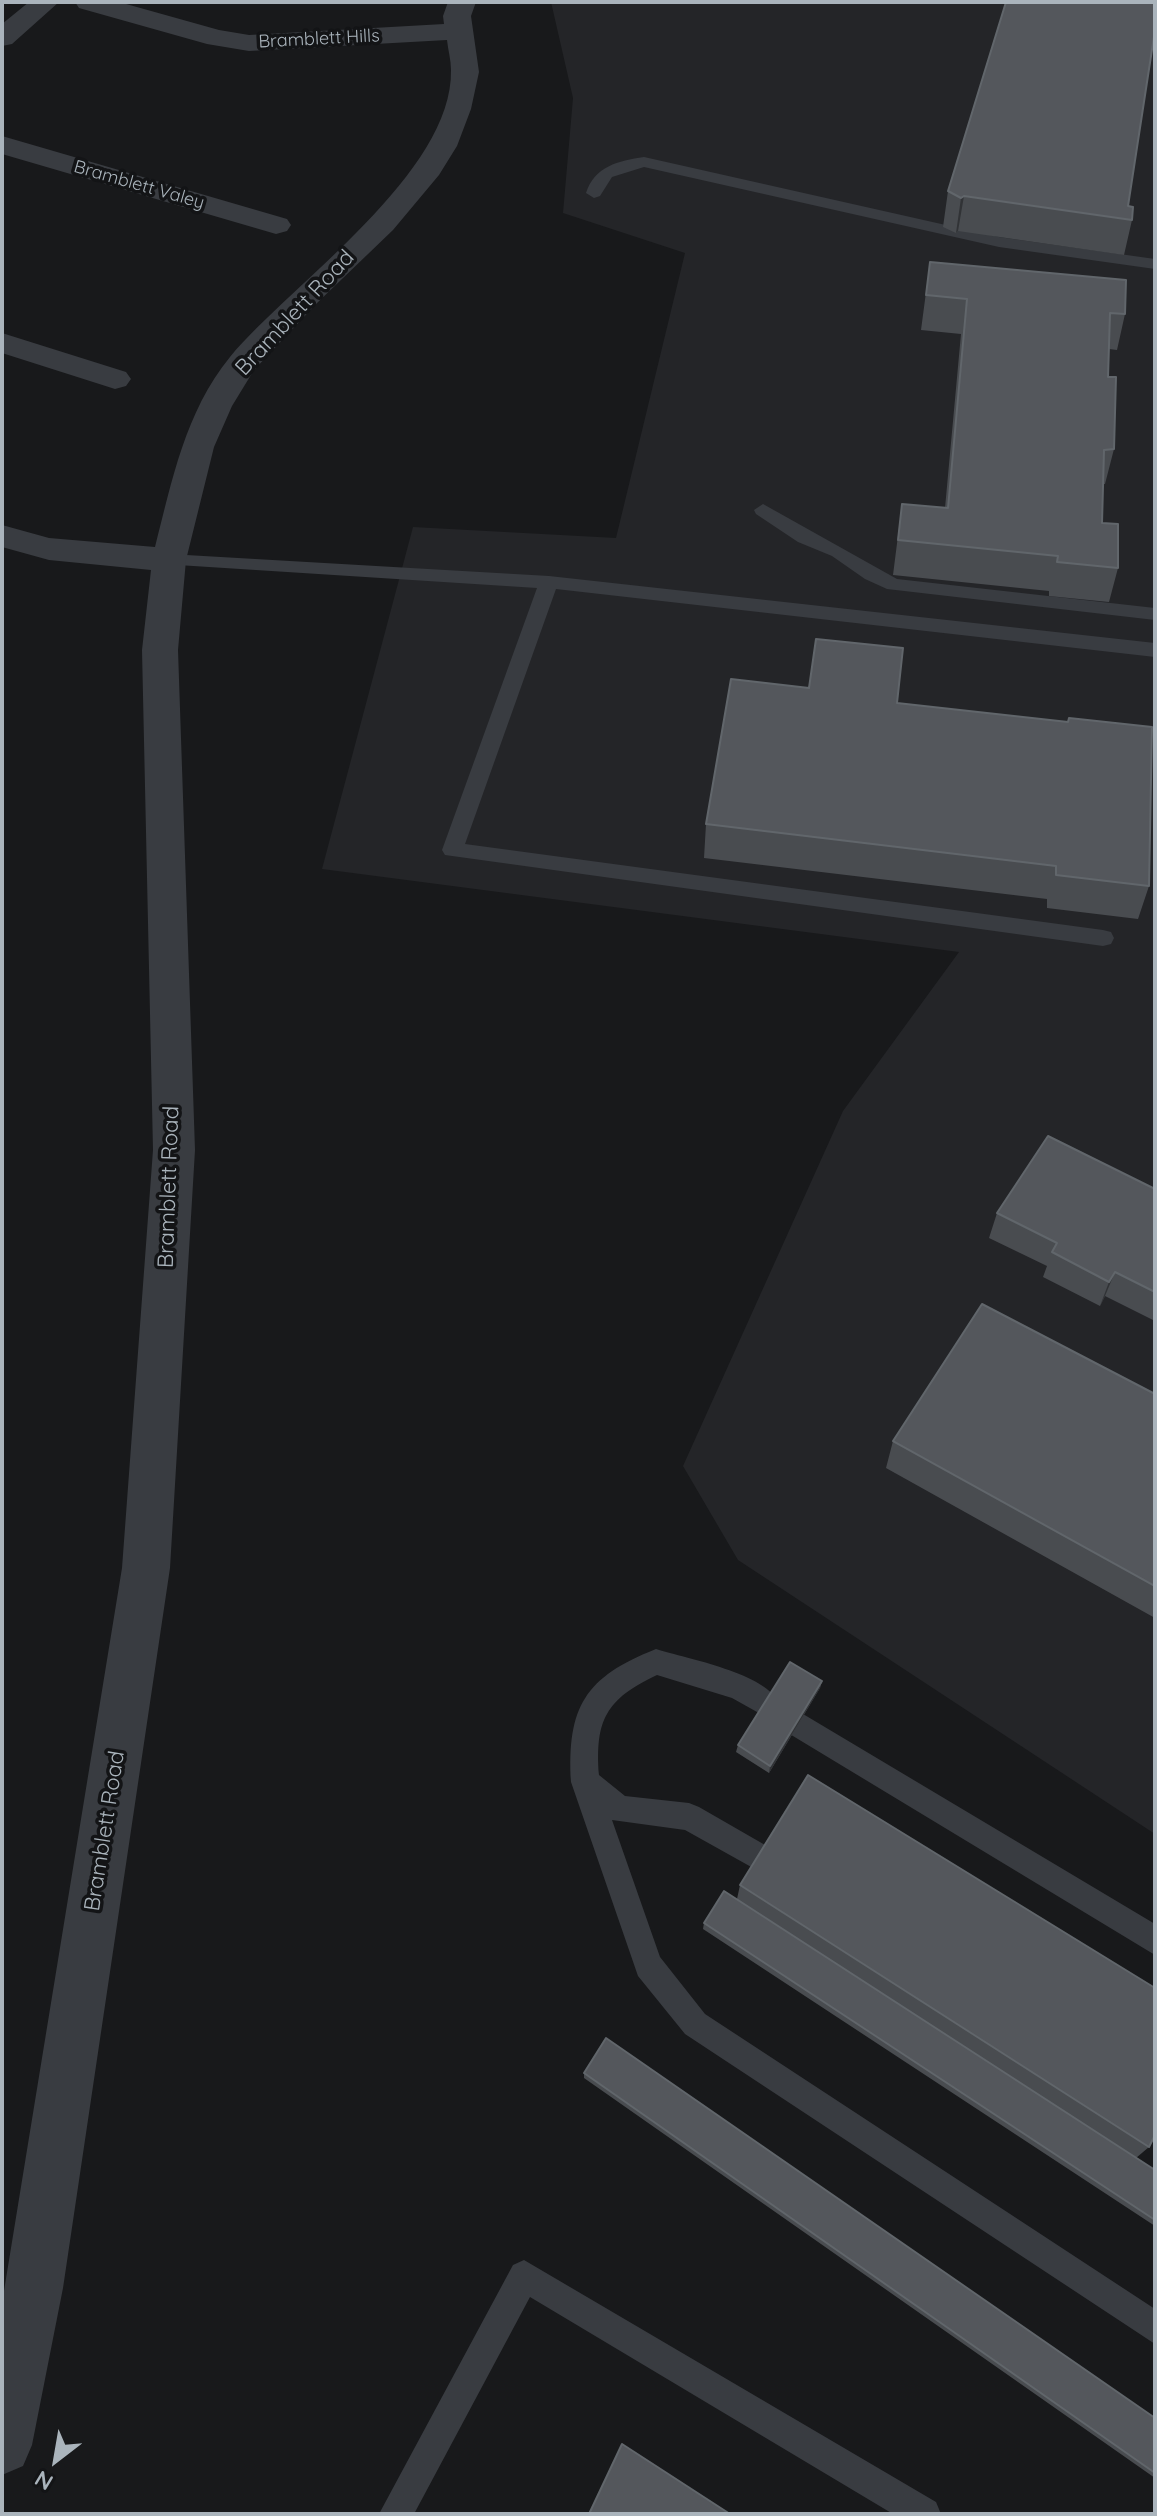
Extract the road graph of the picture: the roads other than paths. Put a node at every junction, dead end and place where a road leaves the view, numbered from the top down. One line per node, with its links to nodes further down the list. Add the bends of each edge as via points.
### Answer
1 (45, 2): 4 (street)
2 (89, 2): 3 (street, Bramblett Hills, via 217,38 277,44)
3 (456, 13): 13 (street, Bramblett Road, via 465,72 457,109 429,169 382,224 241,365 197,447)
4 (2, 38)
5 (2, 145): 7 (street, Bramblett Valey)
6 (594, 193): 8 (lane, via 605,173 644,162 999,242)
7 (276, 225)
8 (1155, 264)
9 (2, 343): 10 (street)
10 (115, 379)
11 (763, 510): 15 (lane, via 894,585)
12 (2, 536): 13 (street, via 49,549)
13 (169, 560): 14 (lane); 24 (street, Bramblett Road, via 160,650 174,1150 146,1568 34,2288)
14 (549, 582): 16 (lane); 17 (lane, via 452,850)
15 (1155, 614)
16 (1155, 650)
17 (1103, 938)
18 (766, 1704): 20 (lane, via 739,1687 656,1662 624,1677 593,1706 583,1748)
19 (798, 1724): 22 (lane)
20 (585, 1782): 21 (lane, via 619,1809 689,1817); 23 (lane, via 648,1966 695,2024)
21 (762, 1859)
22 (1155, 1940)
23 (1155, 2328)
24 (2, 2445)
25 (396, 2514): 26 (lane, via 524,2276)
26 (924, 2514)

